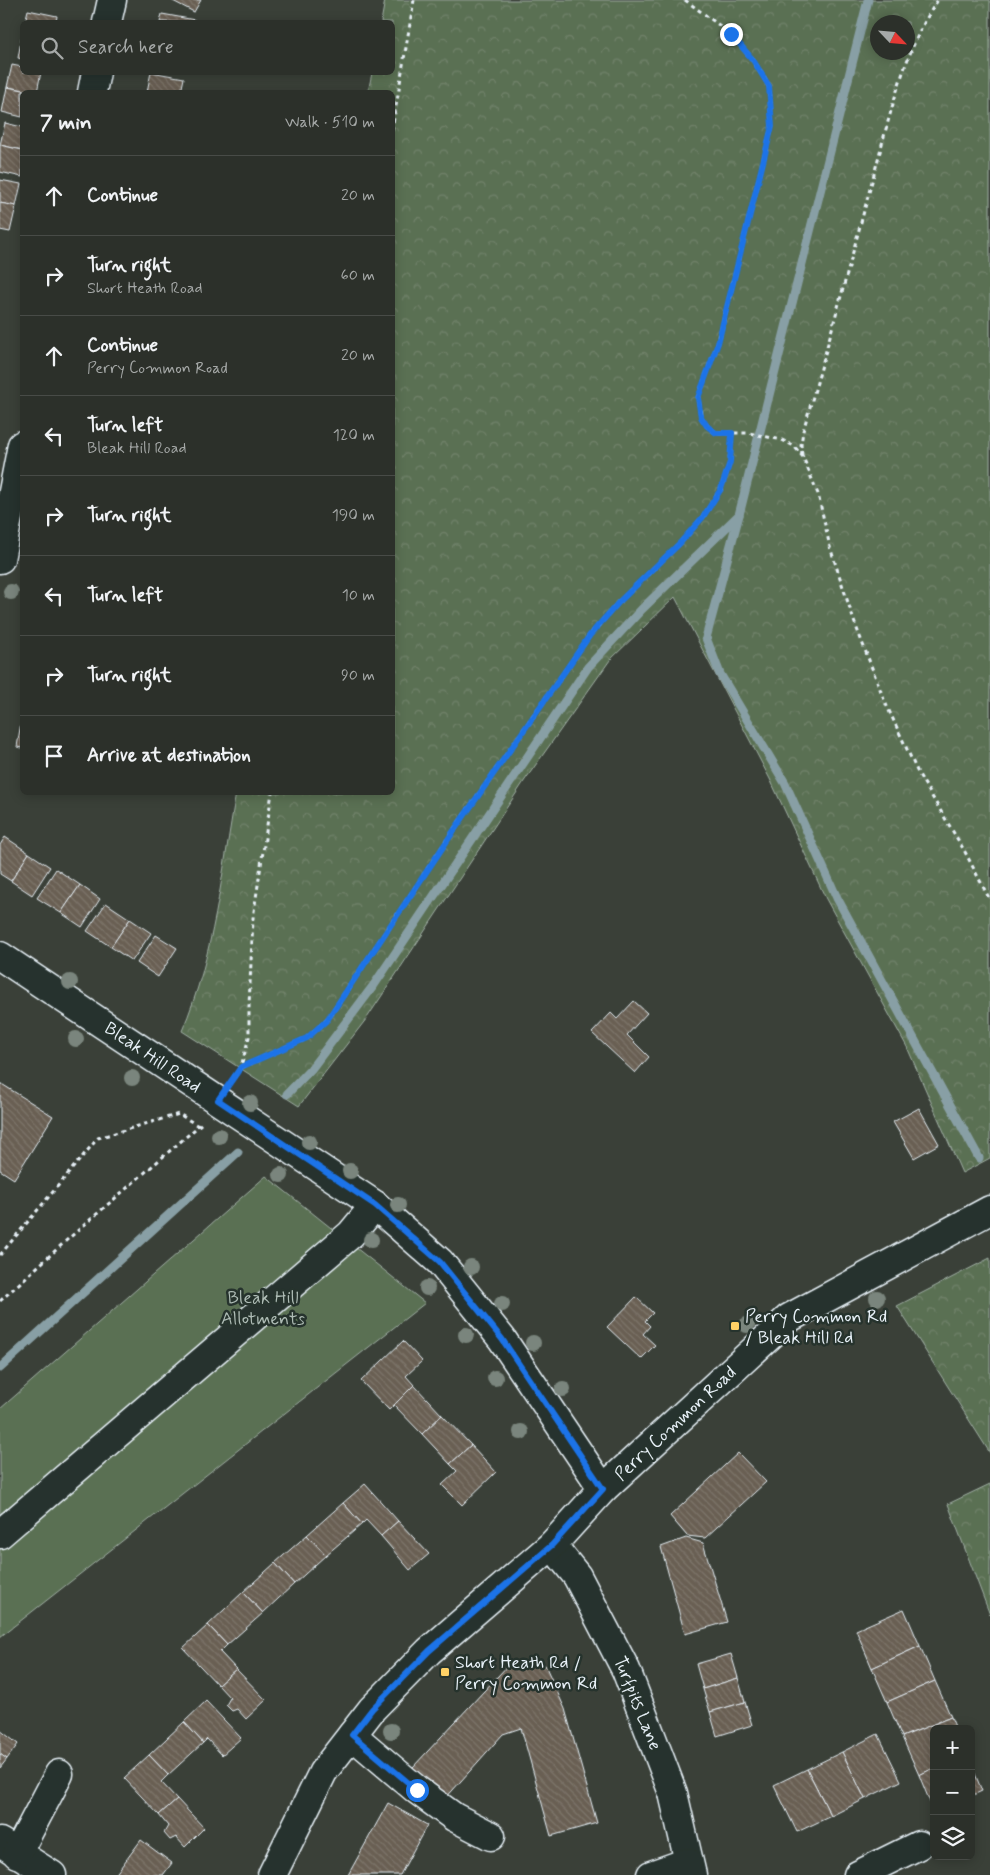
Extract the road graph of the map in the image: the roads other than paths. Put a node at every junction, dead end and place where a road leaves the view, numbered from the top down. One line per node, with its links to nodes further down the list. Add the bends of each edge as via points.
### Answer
1 (112, 0): 2 (street)
2 (107, 20)
3 (95, 75): 4 (street)
4 (92, 90)
5 (20, 455): 6 (street)
6 (0, 559)
7 (2, 962): 8 (street, Bleak Hill Road)
8 (375, 1205): 10 (street, Bleak Hill Road, via 440,1262 502,1339); 11 (street, via 351,1234)
9 (990, 1210): 10 (street, Perry Common Road, via 789,1318)
10 (603, 1489): 12 (street, Perry Common Road)
11 (0, 1534)
12 (552, 1545): 13 (street, Perry Common Road, via 429,1651 372,1709); 18 (street, Turfpits Lane, via 577,1576 626,1670 673,1793)
13 (352, 1735): 15 (street, via 454,1817); 20 (street, Perry Common Road, via 323,1772)
14 (59, 1774): 17 (street)
15 (491, 1836)
16 (919, 1845): 22 (street)
17 (8, 1848): 19 (street)
18 (690, 1869): 21 (street)
19 (52, 1875)
20 (272, 1875)
21 (651, 1875)
22 (858, 1875)

